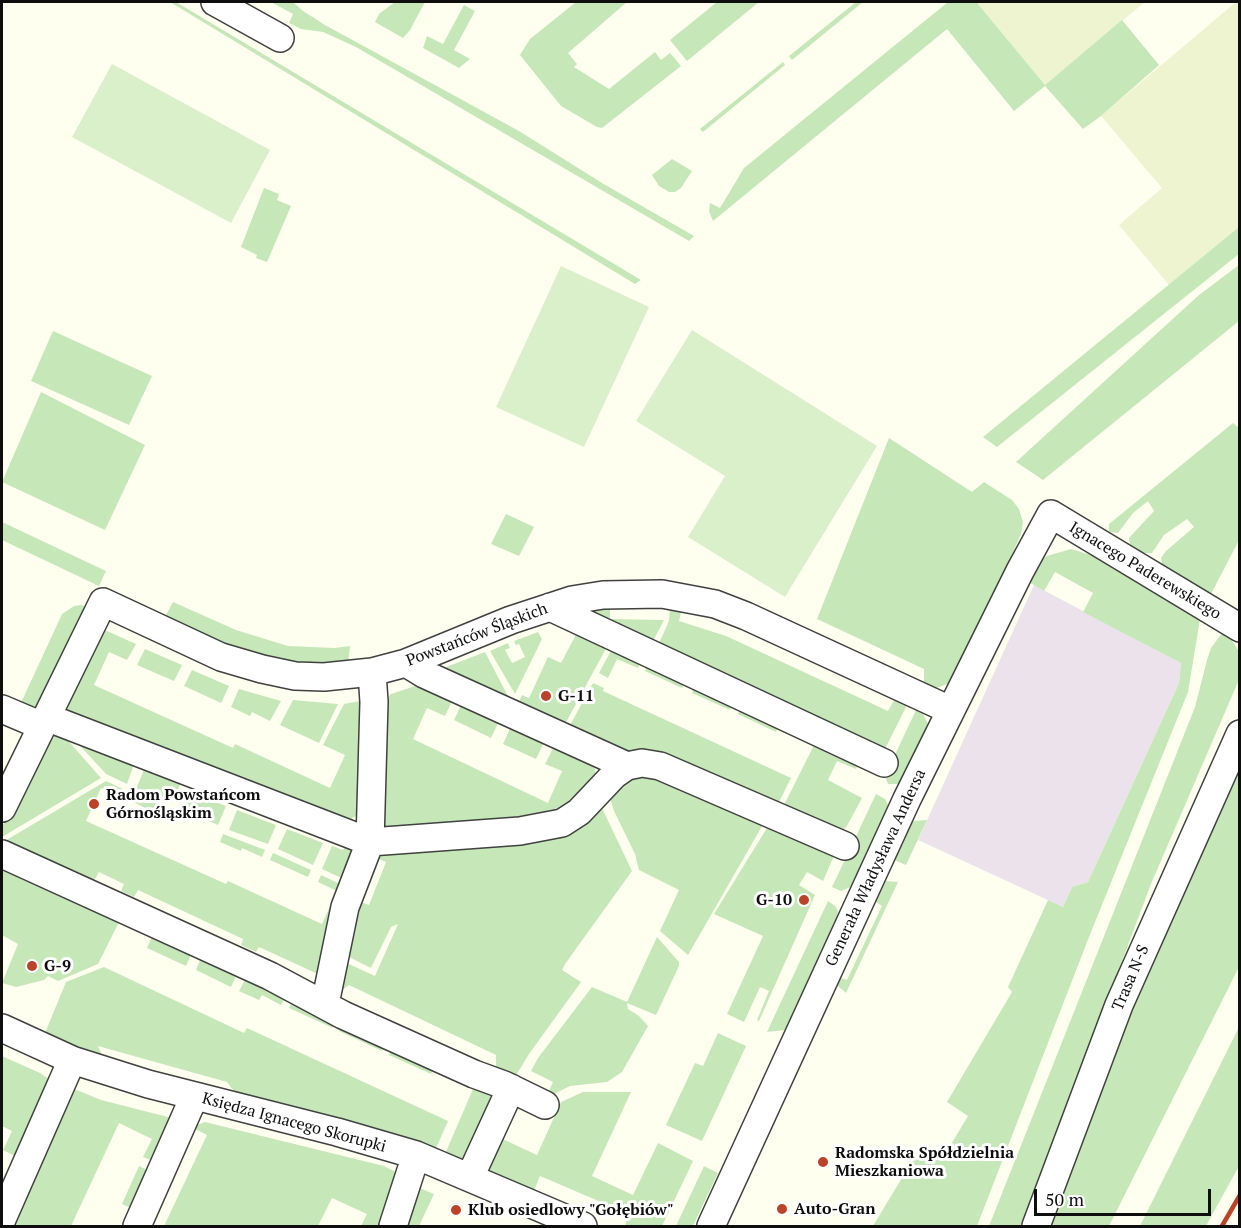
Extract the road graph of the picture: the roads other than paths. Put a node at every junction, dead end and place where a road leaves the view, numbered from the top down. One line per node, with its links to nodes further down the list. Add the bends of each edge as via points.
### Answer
1 (214, 2): 2 (street)
2 (279, 38)
3 (1051, 514): 5 (street, Ignacego Paderewskiego); 9 (street, Generała Władysława Andersa)
4 (550, 607): 6 (street, Powstańców Śląskich); 9 (street, Powstańców Śląskich, via 603,595 640,593 715,604); 12 (street)
5 (1239, 628)
6 (406, 663): 7 (street, Powstańców Śląskich); 13 (street)
7 (372, 672): 10 (street, Powstańców Śląskich, via 324,677 262,669 221,657 103,602); 15 (street)
8 (2, 709): 10 (street)
9 (950, 710): 30 (street, Generała Władysława Andersa)
10 (44, 722): 14 (street); 15 (street)
11 (1239, 734): 31 (street, Trasa N-S, via 1119,1005)
12 (884, 763)
13 (627, 766): 15 (street, via 562,823 520,831); 16 (street, via 660,766)
14 (2, 808)
15 (370, 842): 18 (street, via 345,907)
16 (845, 846)
17 (2, 854): 18 (street)
18 (325, 1004): 21 (street)
19 (2, 1028): 20 (street, Księdza Ignacego Skorupki)
20 (72, 1060): 22 (street, Księdza Ignacego Skorupki); 26 (street)
21 (511, 1088): 23 (street); 25 (street)
22 (194, 1097): 24 (street, Księdza Ignacego Skorupki); 27 (street)
23 (545, 1105)
24 (416, 1155): 25 (street, Księdza Ignacego Skorupki); 28 (street)
25 (470, 1177): 29 (street, Księdza Ignacego Skorupki)
26 (2, 1219)
27 (137, 1227)
28 (393, 1227)
29 (583, 1227)
30 (711, 1227)
31 (1036, 1227)

